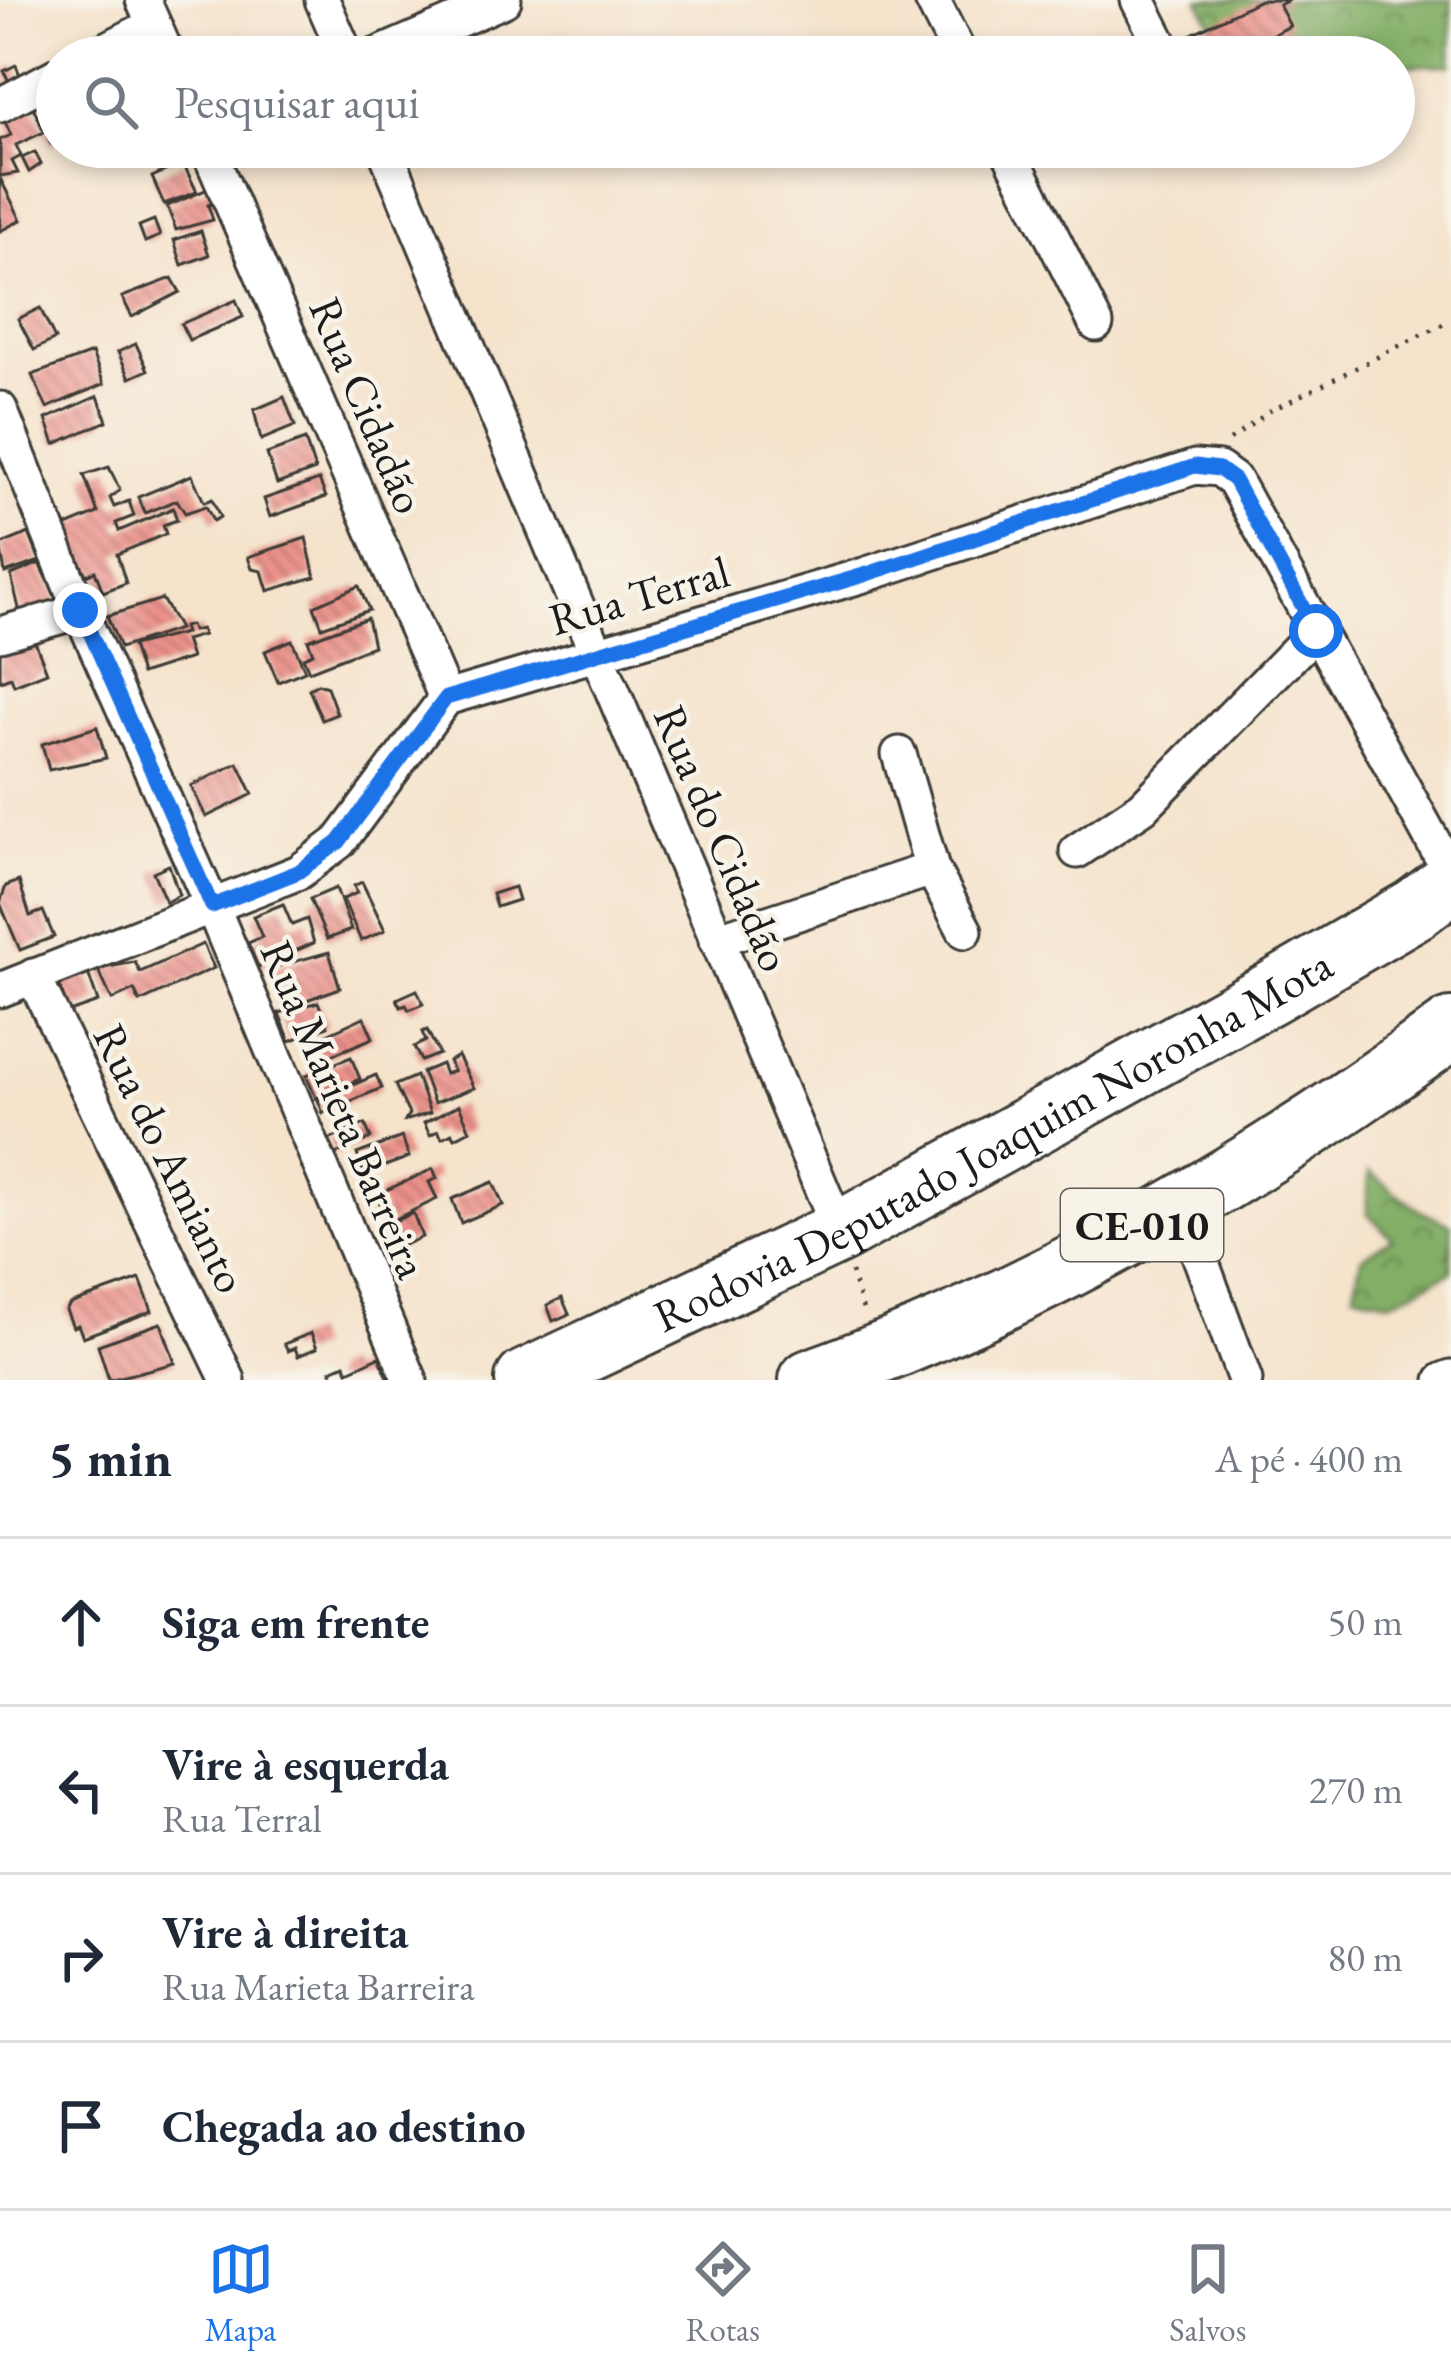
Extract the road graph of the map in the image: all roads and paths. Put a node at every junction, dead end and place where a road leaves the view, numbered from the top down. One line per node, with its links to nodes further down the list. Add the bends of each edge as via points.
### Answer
1 (322, 0): 7 (street)
2 (504, 0): 8 (street)
3 (932, 0): 9 (street)
4 (1138, 0): 10 (street)
5 (149, 12): 6 (street)
6 (119, 36)
7 (338, 36)
8 (421, 36)
9 (950, 36)
10 (1156, 36)
11 (36, 86): 12 (street)
12 (0, 105)
13 (216, 168): 24 (street, Rua Cidadão)
14 (393, 168): 23 (street, Rua do Cidadão)
15 (1018, 168): 17 (street)
16 (1451, 320): 19 (path, via 1270,410)
17 (1096, 324)
18 (0, 409): 20 (street, Rua Marieta Barreira)
19 (1195, 466): 21 (street, via 1234,480); 23 (street, Rua Terral)
20 (80, 610): 22 (street); 29 (street, Rua Marieta Barreira)
21 (1316, 631): 26 (street, via 1143,807); 28 (street)
22 (0, 634)
23 (596, 655): 24 (street, Rua Terral); 31 (street, Rua do Cidadão)
24 (446, 698): 29 (street, via 339,842 298,872)
25 (899, 754): 27 (street)
26 (1077, 851)
27 (932, 869): 30 (street); 31 (street)
28 (1451, 878): 36 (highway, Rodovia Deputado Joaquim Noronha Mota, via 1415,909)
29 (212, 906): 32 (street); 39 (street, Rua Marieta Barreira)
30 (965, 931)
31 (716, 940): 36 (street, Rua do Cidadão)
32 (33, 976): 33 (street); 38 (street, Rua do Amianto)
33 (0, 989)
34 (1451, 1029): 35 (highway, CE-010)
35 (1180, 1203): 37 (highway, CE-010); 42 (street)
36 (840, 1232): 37 (path); 40 (highway, Rodovia Deputado Joaquim Noronha Mota)
37 (881, 1368): 41 (highway, CE-010)
38 (228, 1380)
39 (410, 1380)
40 (526, 1380)
41 (810, 1380)
42 (1245, 1380)

